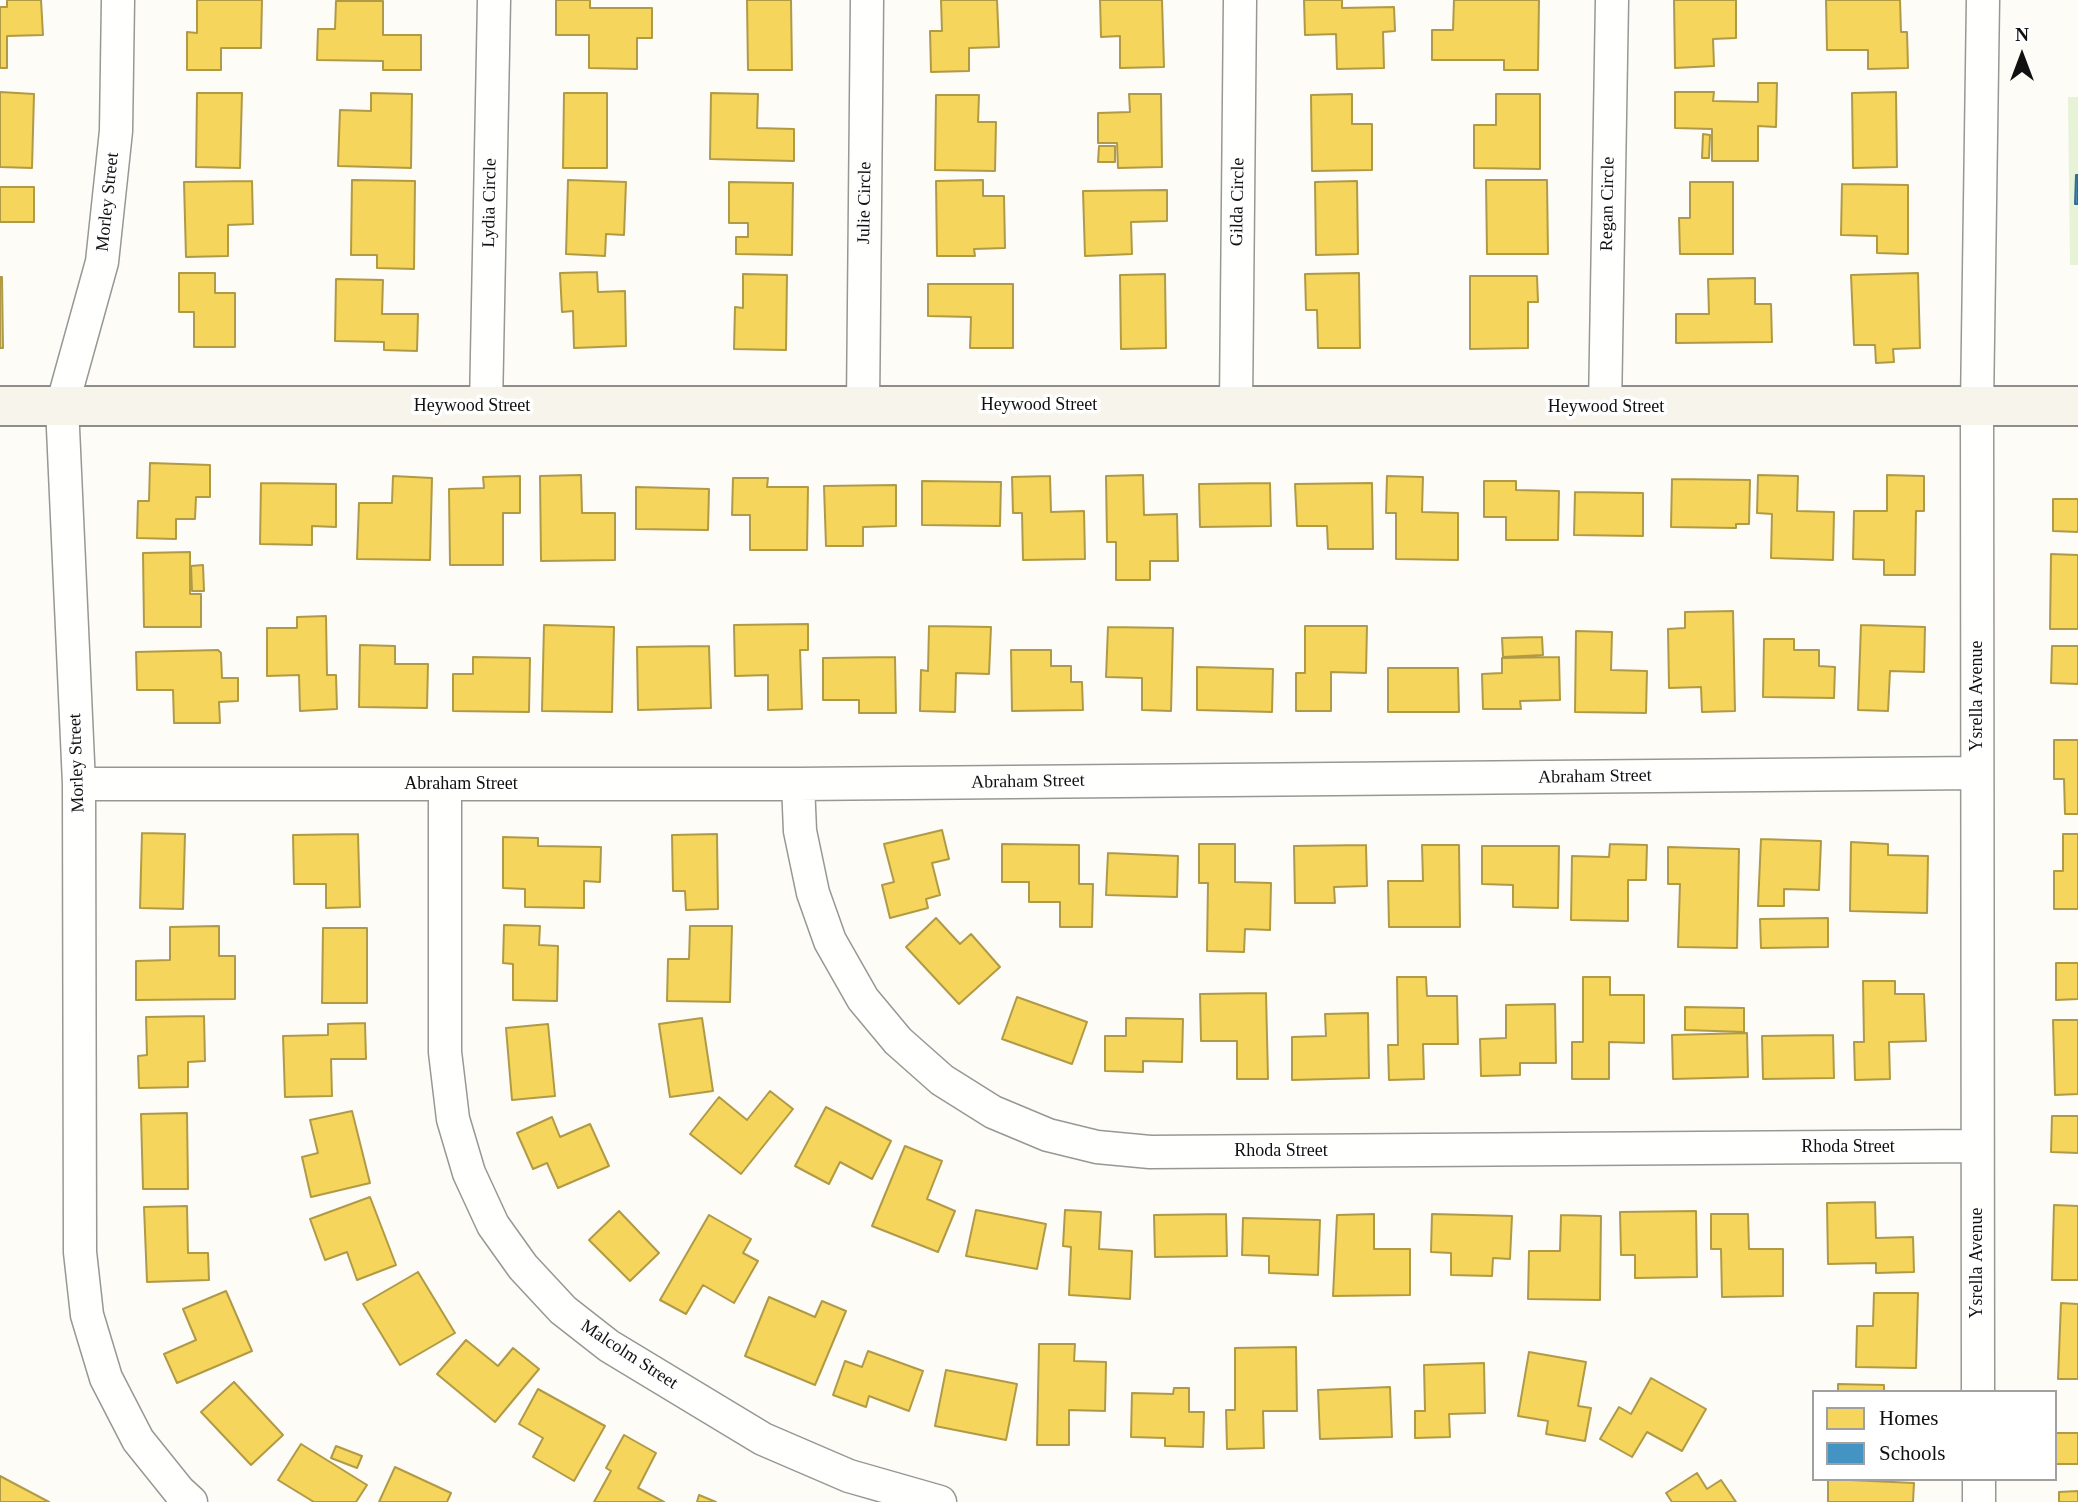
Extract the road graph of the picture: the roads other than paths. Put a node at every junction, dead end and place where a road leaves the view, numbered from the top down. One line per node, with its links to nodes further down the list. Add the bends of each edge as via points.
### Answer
1 (118, 0): 10 (street, Morley Street, via 116,131 102,262)
2 (494, 0): 11 (street, Lydia Circle)
3 (867, 0): 12 (street, Julie Circle)
4 (1240, 0): 7 (street, Gilda Circle)
5 (1612, 0): 14 (street, Regan Circle)
6 (1983, 0): 13 (street, Ysrella Avenue)
7 (1236, 404): 12 (street, Heywood Street); 14 (street, Heywood Street)
8 (2078, 405): 13 (street, Heywood Street)
9 (0, 406): 10 (street, Heywood Street)
10 (62, 406): 11 (street, Heywood Street); 16 (street, Morley Street)
11 (486, 406): 12 (street, Heywood Street)
12 (863, 406)
13 (1977, 406): 14 (street, Heywood Street); 15 (street, Ysrella Avenue)
14 (1605, 408)
15 (1977, 773): 18 (street, Abraham Street); 19 (street, Ysrella Avenue)
16 (79, 784): 17 (street, Abraham Street); 22 (street, Morley Street, via 80,1252 87,1315 106,1378 138,1440)
17 (445, 784): 18 (street, Abraham Street); 23 (street, Malcolm Street, via 445,1052 451,1105 469,1173 523,1267 563,1310 609,1346 762,1439 849,1476)
18 (798, 784): 19 (street, Rhoda Street, via 800,831 813,893 830,942 863,999 898,1041 943,1080 993,1112 1048,1135 1097,1147 1150,1152)
19 (1976, 1146): 20 (street, Ysrella Avenue)
20 (1978, 1390)
21 (1979, 1481): 24 (street)
22 (191, 1502)
23 (940, 1502)
24 (1979, 1502)

